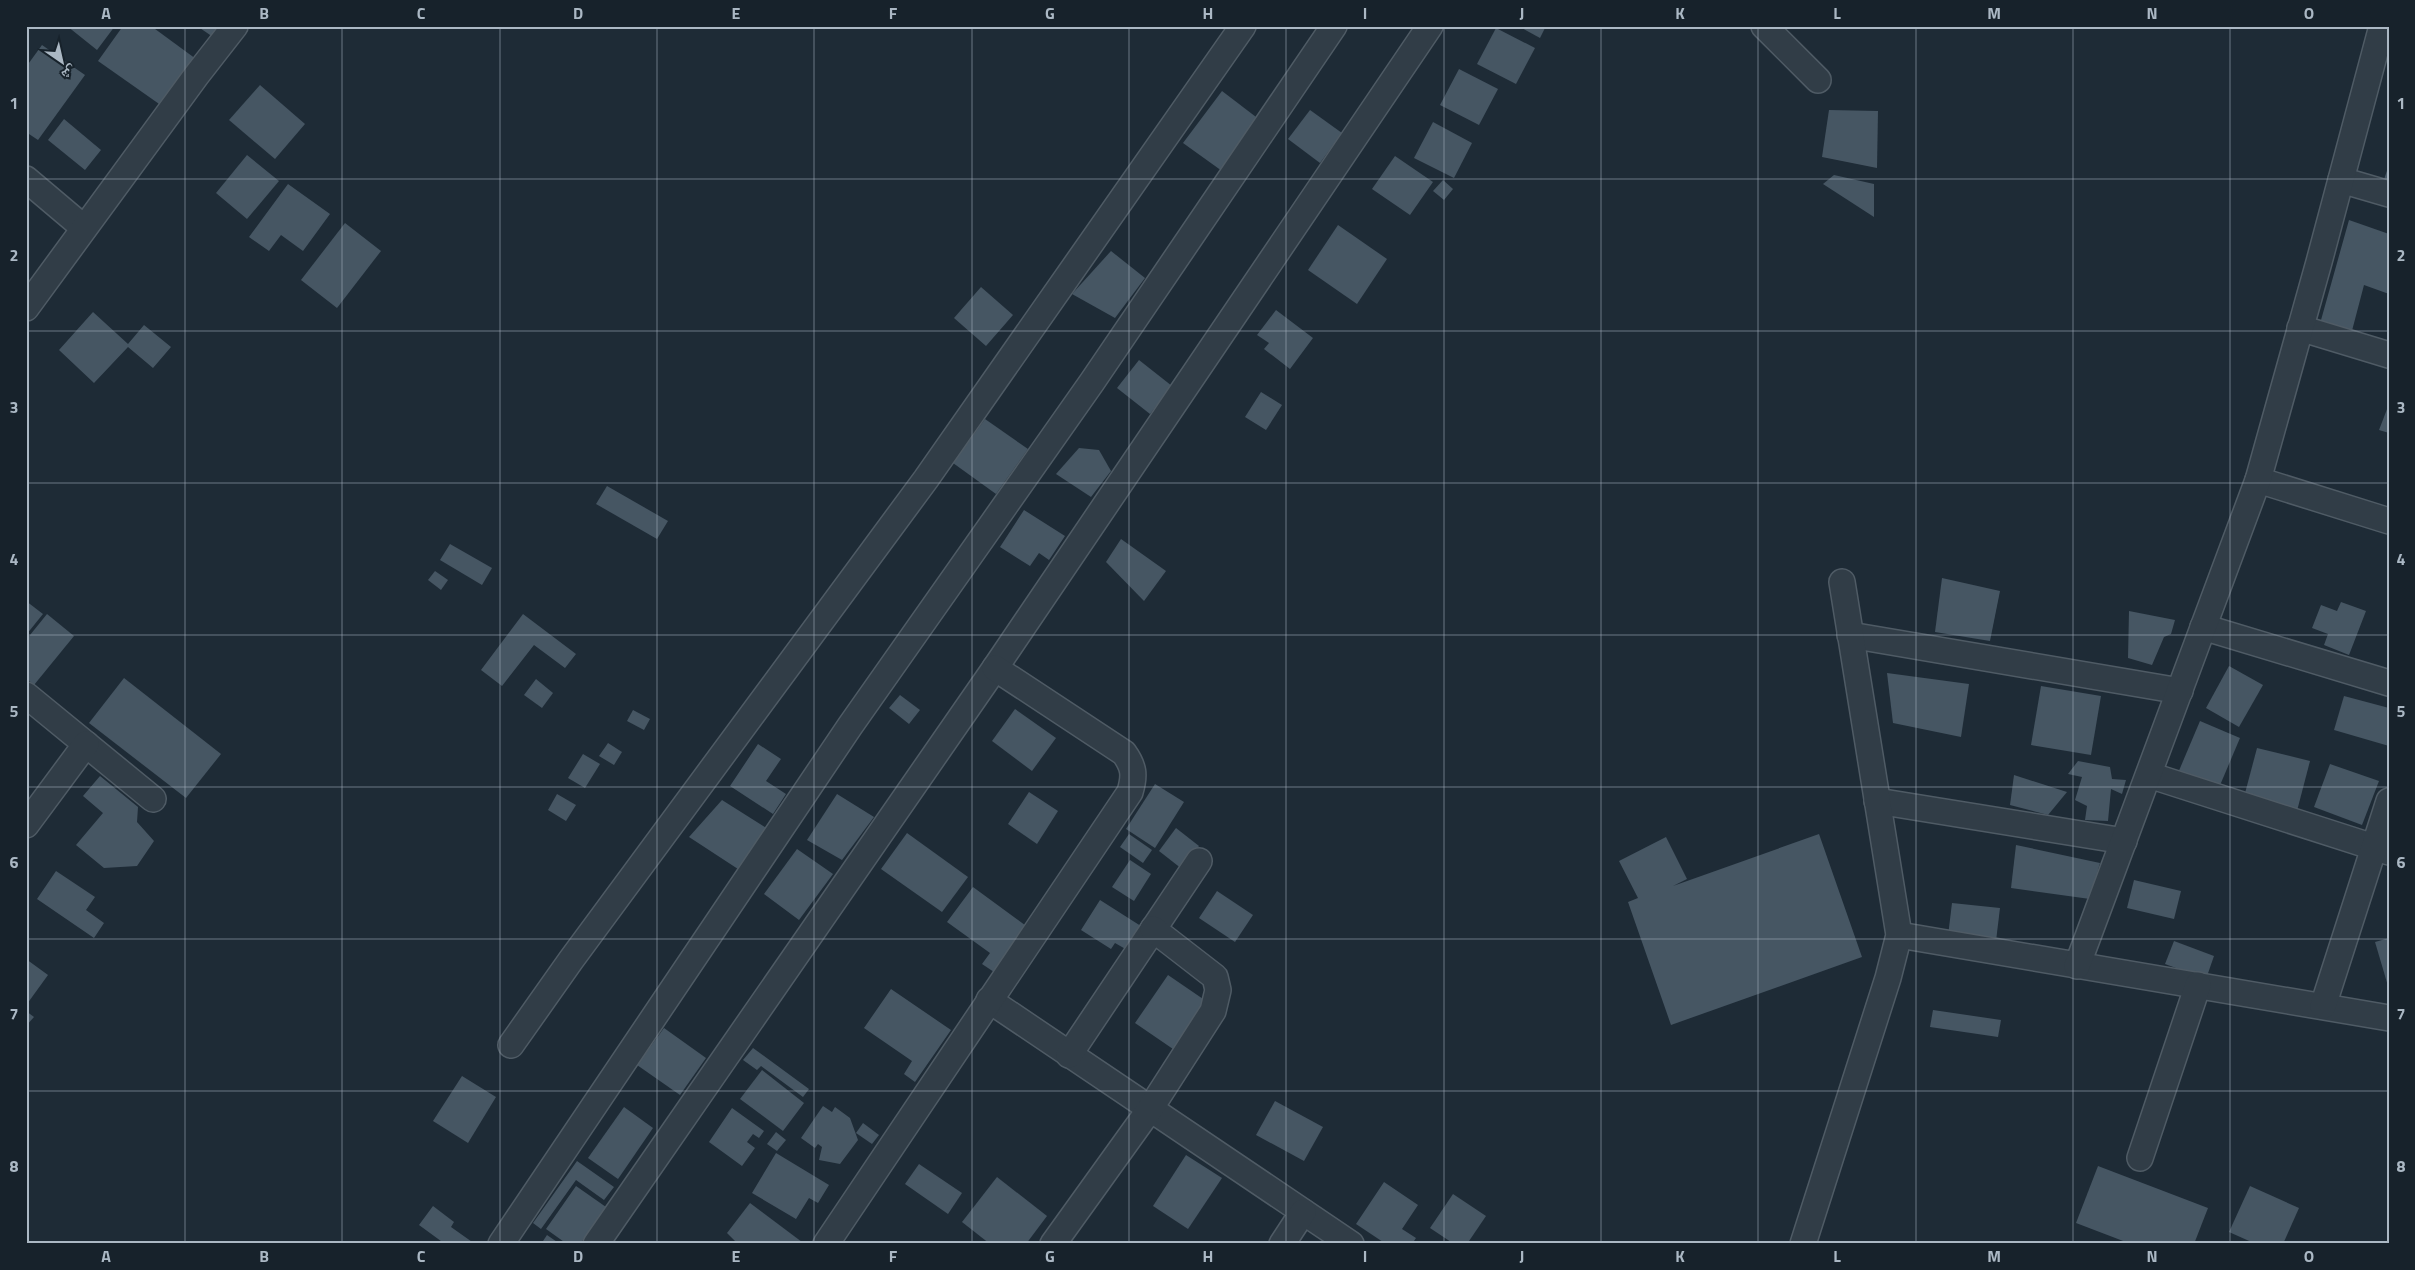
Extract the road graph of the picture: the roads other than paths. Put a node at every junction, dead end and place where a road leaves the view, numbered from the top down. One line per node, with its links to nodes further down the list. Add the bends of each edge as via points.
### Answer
1 (235, 26): 11 (street)
2 (1243, 26): 40 (street, via 926,479)
3 (1334, 26): 46 (street, via 1092,382 850,726)
4 (1430, 26): 20 (street)
5 (1764, 26): 7 (street)
6 (2384, 31): 9 (street)
7 (1818, 80)
8 (26, 179): 11 (street)
9 (2341, 180): 10 (street); 13 (street)
10 (2389, 194)
11 (84, 228): 12 (street)
12 (26, 308)
13 (2300, 328): 14 (street); 15 (street)
14 (2389, 355)
15 (2258, 480): 16 (street); 18 (street)
16 (2389, 520)
17 (1842, 582): 19 (street)
18 (2203, 627): 21 (street); 22 (street)
19 (1850, 635): 22 (street); 27 (street)
20 (995, 668): 37 (street, via 1124,753 1133,765 1134,777 1130,792 1106,829); 47 (street)
21 (2389, 683)
22 (2180, 691): 25 (street)
23 (26, 695): 24 (street)
24 (86, 744): 26 (street); 29 (street)
25 (2149, 775): 30 (street); 31 (street)
26 (153, 799)
27 (1877, 800): 30 (street); 34 (street)
28 (2389, 801): 31 (street)
29 (26, 825)
30 (2124, 841): 35 (street)
31 (2381, 849): 38 (street)
32 (1199, 861): 33 (street)
33 (1154, 929): 41 (street); 42 (street, via 1215,977 1218,990 1213,1011)
34 (1899, 935): 35 (street); 51 (street)
35 (2078, 966): 36 (street)
36 (2198, 986): 38 (street); 43 (street)
37 (989, 1000): 41 (street); 45 (street)
38 (2323, 1006): 39 (street)
39 (2389, 1018)
40 (511, 1045)
41 (1069, 1055): 42 (street)
42 (1150, 1109): 44 (street); 48 (street)
43 (2140, 1158)
44 (1303, 1212): 49 (street); 50 (street)
45 (832, 1242)
46 (501, 1244)
47 (596, 1244)
48 (1053, 1244)
49 (1282, 1244)
50 (1351, 1244)
51 (1803, 1244)

